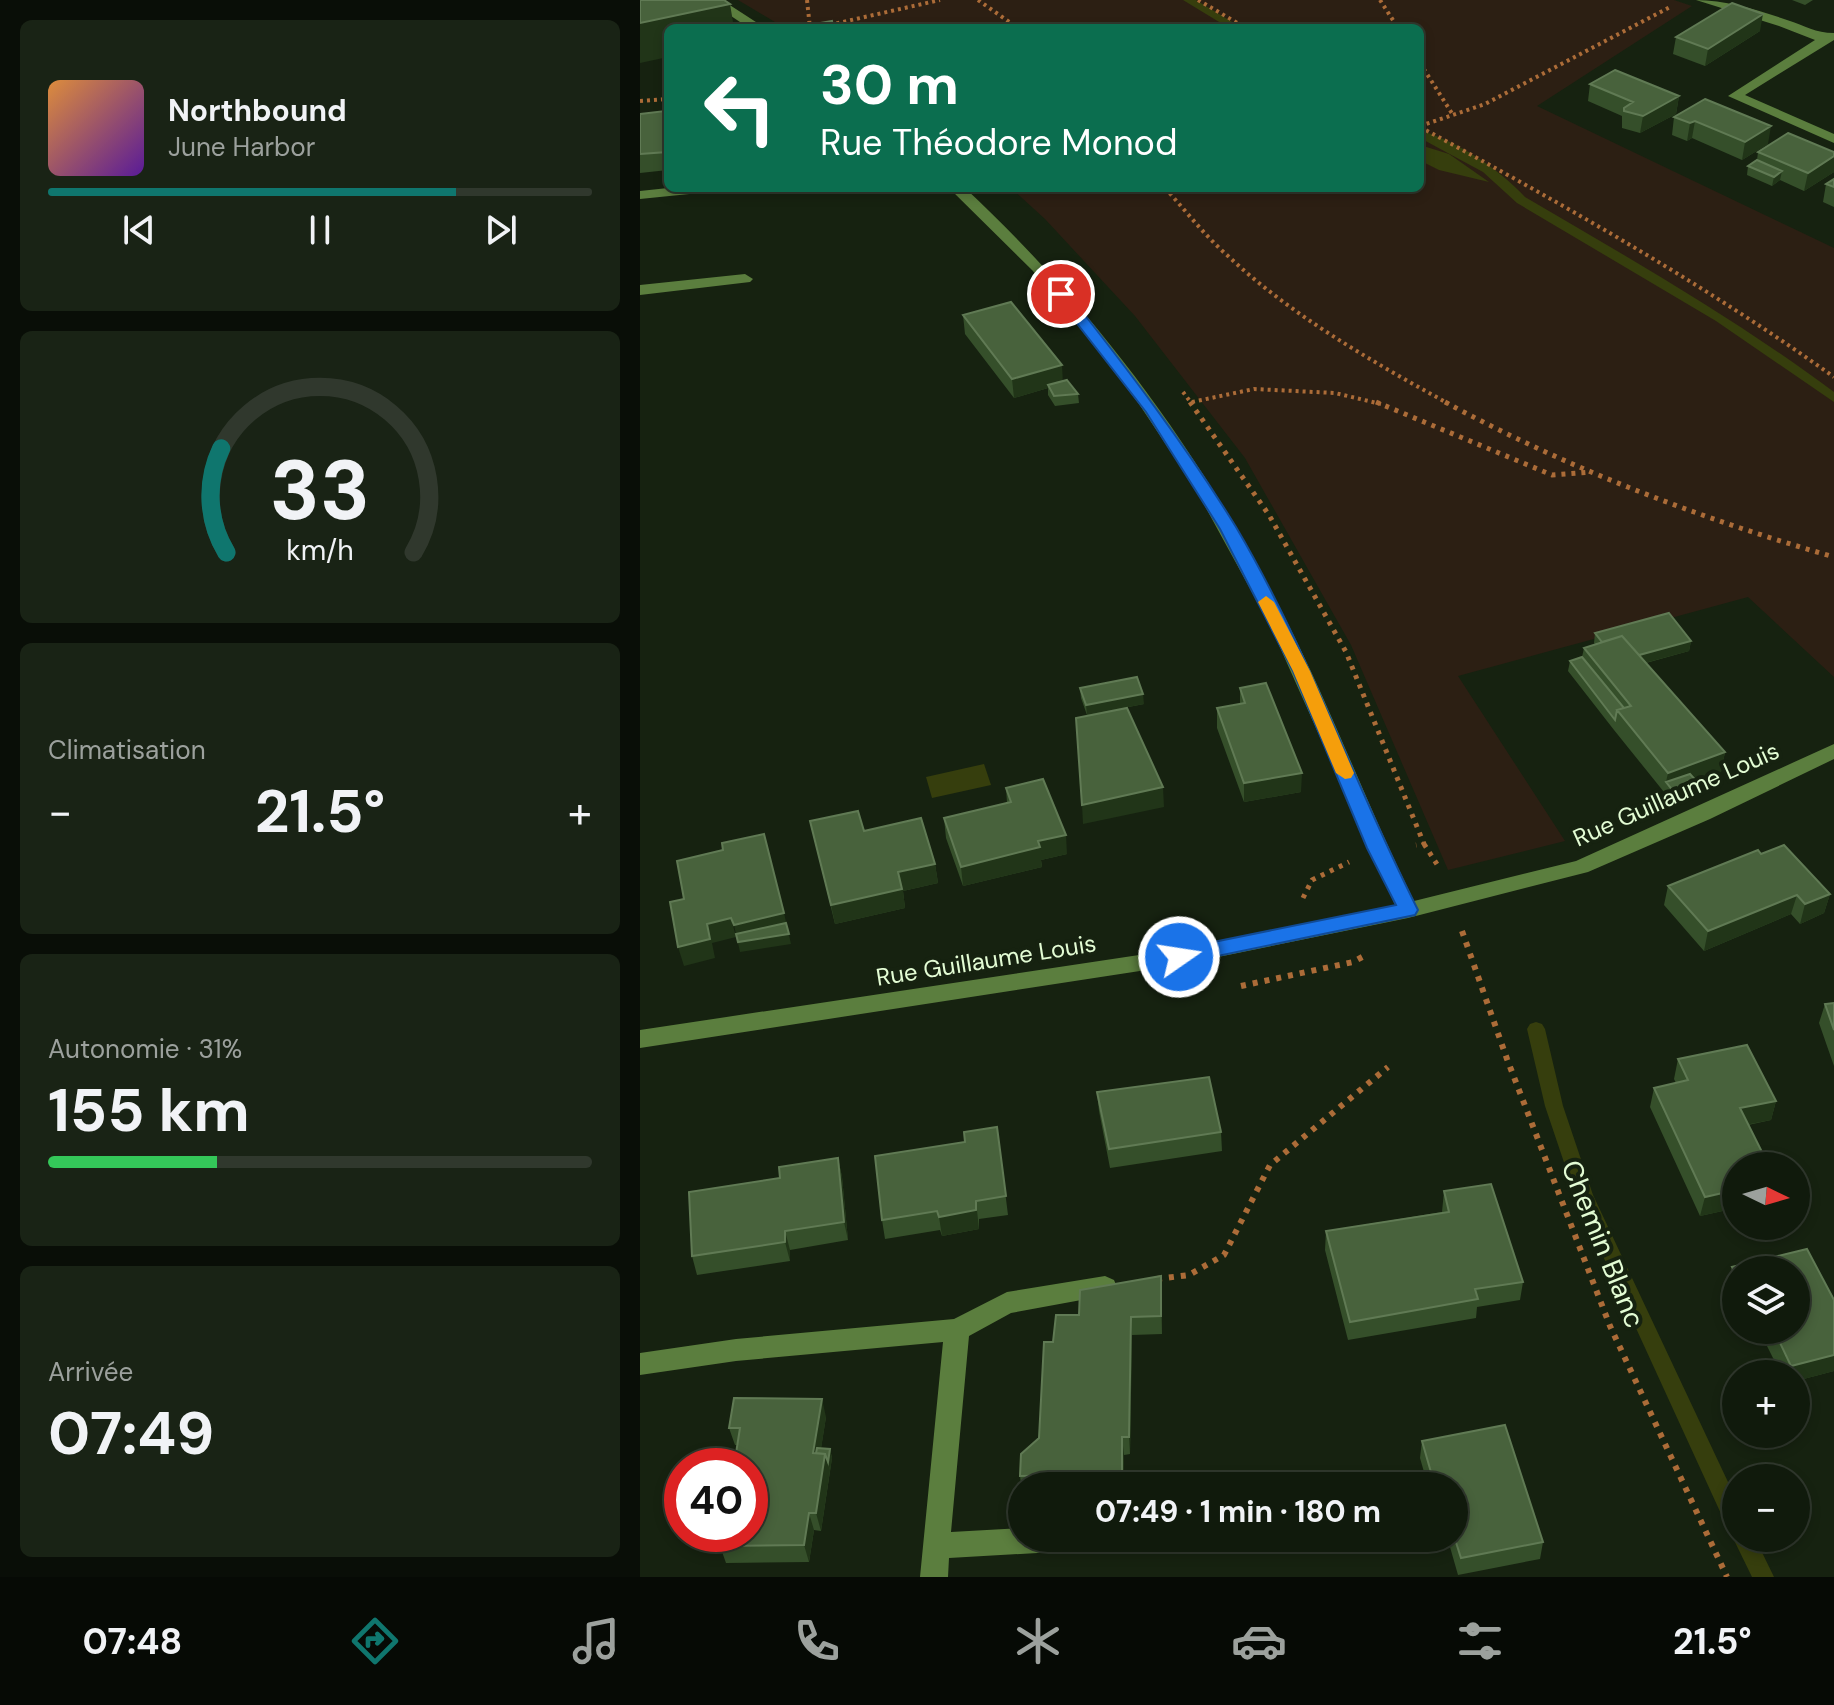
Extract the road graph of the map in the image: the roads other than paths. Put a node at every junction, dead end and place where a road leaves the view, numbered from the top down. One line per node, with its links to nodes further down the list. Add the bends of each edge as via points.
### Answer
1 (713, 0): 3 (street)
2 (1702, 0): 4 (street)
3 (752, 24)
4 (1829, 37): 5 (street, via 1735,96)
5 (1834, 139)
6 (670, 192): 8 (street)
7 (960, 192): 12 (street, via 1082,317 1152,410 1228,529 1301,671)
8 (640, 195)
9 (745, 279): 10 (street)
10 (640, 290)
11 (1834, 751): 12 (street, Rue Guillaume Louis, via 1581,867)
12 (1408, 910): 13 (street, Rue Guillaume Louis, via 1179,957)
13 (640, 1039)
14 (1156, 1279): 15 (street, via 1007,1303)
15 (957, 1330): 16 (street); 18 (street)
16 (640, 1364)
17 (1008, 1542): 18 (street)
18 (936, 1546): 19 (street)
19 (934, 1577)

